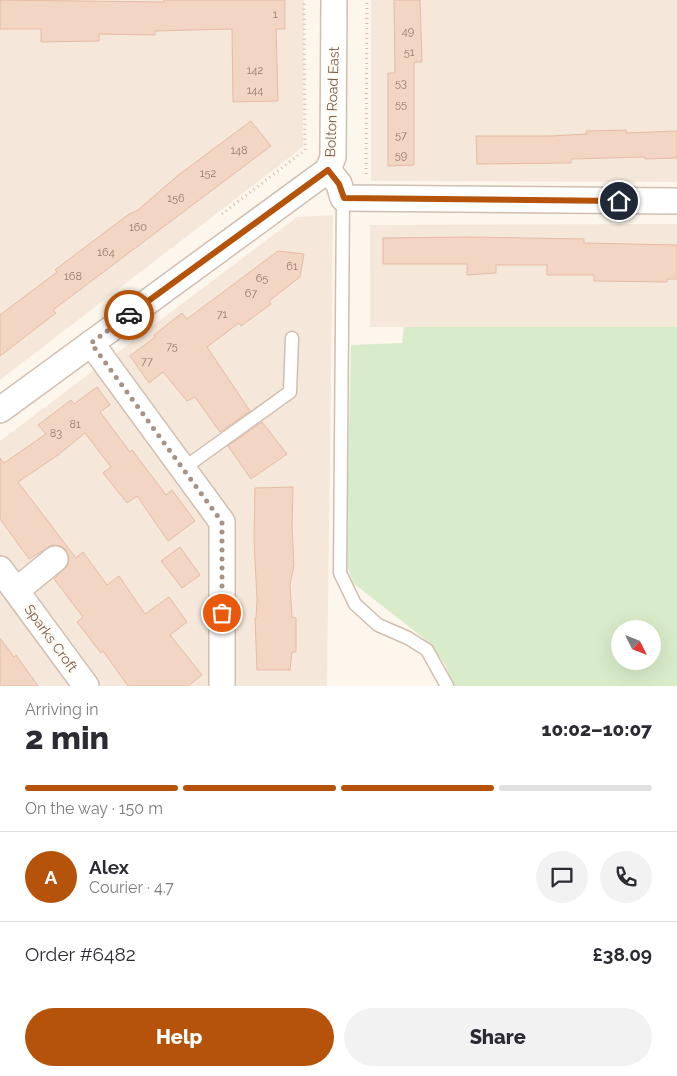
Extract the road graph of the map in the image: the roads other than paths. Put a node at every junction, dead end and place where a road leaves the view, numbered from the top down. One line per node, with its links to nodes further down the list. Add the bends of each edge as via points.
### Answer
1 (334, 0): 2 (street, Bolton Road East, via 333,157)
2 (328, 170): 3 (street, Bolton Road East); 6 (street)
3 (354, 198): 4 (street); 14 (lane, via 340,573 355,604 378,625 427,650)
4 (677, 201)
5 (292, 338): 8 (lane, via 290,392)
6 (91, 343): 7 (street); 8 (street)
7 (0, 410)
8 (184, 468): 13 (street, via 222,522)
9 (55, 560): 11 (street, Sparks Croft)
10 (0, 569): 11 (street, Sparks Croft)
11 (17, 590): 12 (street, Sparks Croft)
12 (86, 686)
13 (222, 686)
14 (447, 686)

